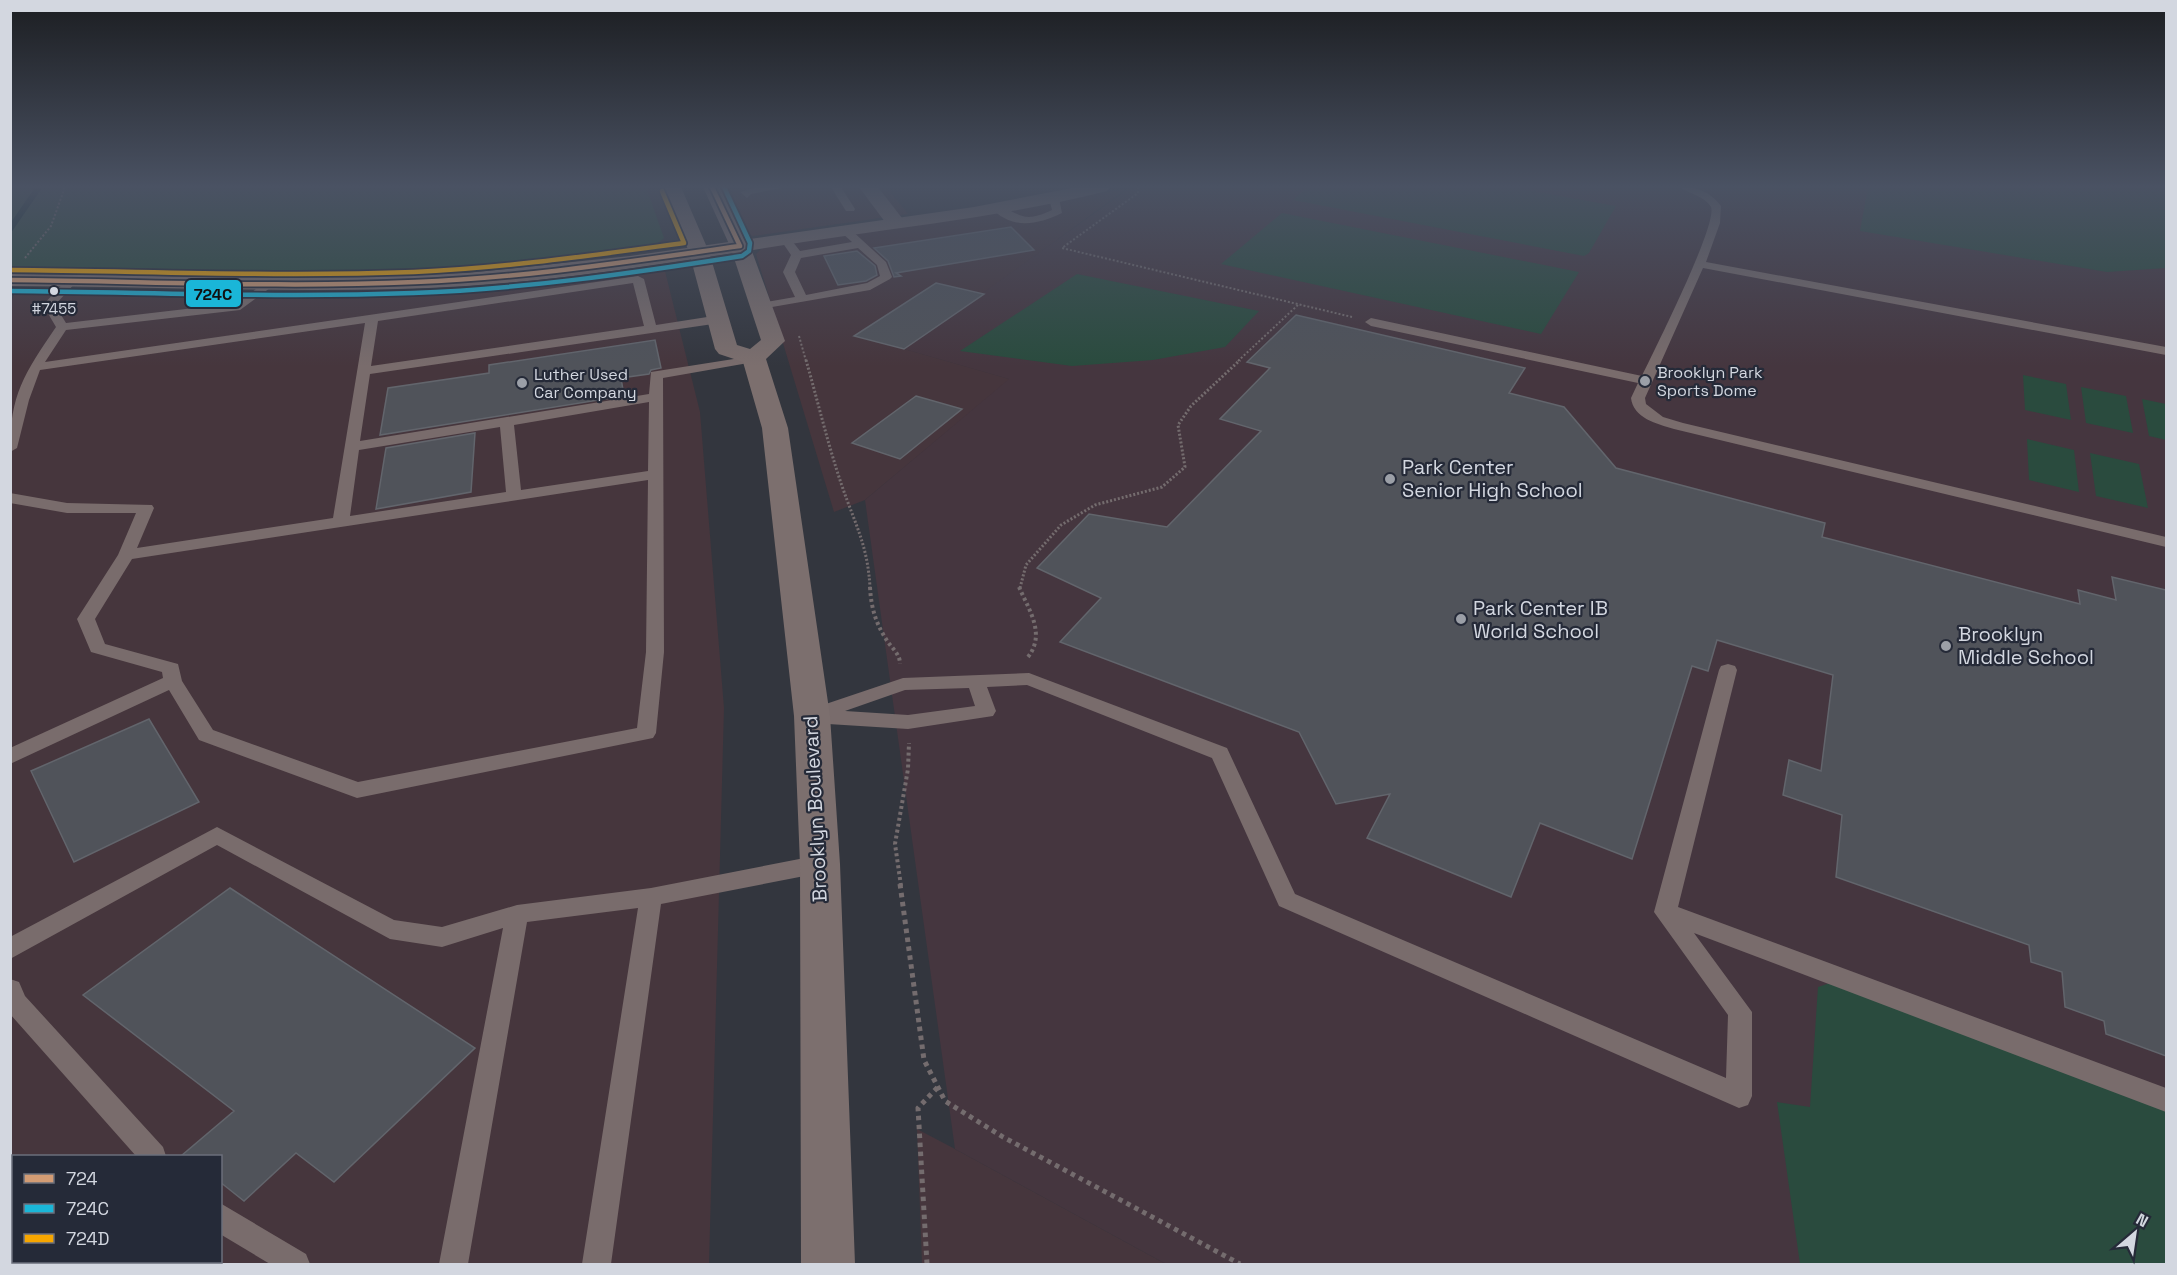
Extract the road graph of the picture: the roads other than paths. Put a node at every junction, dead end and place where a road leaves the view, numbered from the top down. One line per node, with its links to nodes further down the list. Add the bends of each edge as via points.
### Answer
1 (697, 246): 8 (main road)
2 (737, 246): 8 (street)
3 (740, 246): 16 (main road)
4 (791, 246): 9 (lane)
5 (846, 246): 9 (lane)
6 (863, 246): 15 (lane, via 882,264 886,277 870,286)
7 (1705, 246): 10 (lane)
8 (699, 252): 13 (street); 18 (main road)
9 (797, 255): 15 (lane, via 789,272)
10 (1699, 264): 22 (lane); 26 (lane)
11 (15, 272): 12 (street)
12 (72, 280): 14 (street); 20 (lane, via 49,305)
13 (527, 283): 14 (street); 17 (lane); 21 (lane, via 638,279)
14 (268, 285): 20 (lane, via 240,306)
15 (802, 299): 16 (lane)
16 (759, 307): 23 (main road, via 773,341)
17 (372, 317): 24 (lane); 25 (lane)
18 (720, 319): 21 (lane); 23 (main road, via 727,349)
19 (1371, 322): 26 (lane)
20 (62, 327): 24 (lane)
21 (651, 329): 25 (lane)
22 (2166, 351)
23 (754, 358): 27 (lane, via 656,375); 40 (main road, Brooklyn Boulevard, via 775,428)
24 (35, 367): 30 (lane)
25 (364, 371): 29 (lane)
26 (1646, 381): 35 (lane, via 1638,398 1639,406 1658,420)
27 (656, 397): 28 (lane); 31 (lane)
28 (507, 421): 29 (lane); 32 (lane)
29 (352, 447): 34 (lane)
30 (10, 448)
31 (655, 474): 32 (lane); 38 (lane, via 655,652 646,733 357,790 206,735)
32 (514, 496): 34 (lane)
33 (10, 498): 36 (lane, via 67,508 146,508)
34 (341, 520): 36 (lane)
35 (2166, 542)
36 (126, 555): 38 (lane, via 86,619 97,648 171,668)
37 (1728, 670): 44 (lane)
38 (173, 681): 41 (lane)
39 (976, 681): 40 (lane, via 903,684); 40 (lane, via 986,711 908,722); 44 (lane, via 1029,679 1220,753 1287,900 1739,1096 1740,1012)
40 (812, 716): 42 (main road, Brooklyn Boulevard)
41 (10, 757)
42 (820, 864): 43 (lane); 54 (main road, Brooklyn Boulevard)
43 (651, 897): 45 (lane); 53 (lane)
44 (1665, 912): 48 (lane)
45 (517, 914): 46 (lane, via 442,937 390,929 217,835); 52 (lane)
46 (10, 949)
47 (10, 989): 49 (lane, via 16,1003)
48 (2166, 1100)
49 (152, 1155)
50 (222, 1218): 51 (lane)
51 (296, 1264)
52 (453, 1264)
53 (597, 1264)
54 (828, 1264)

